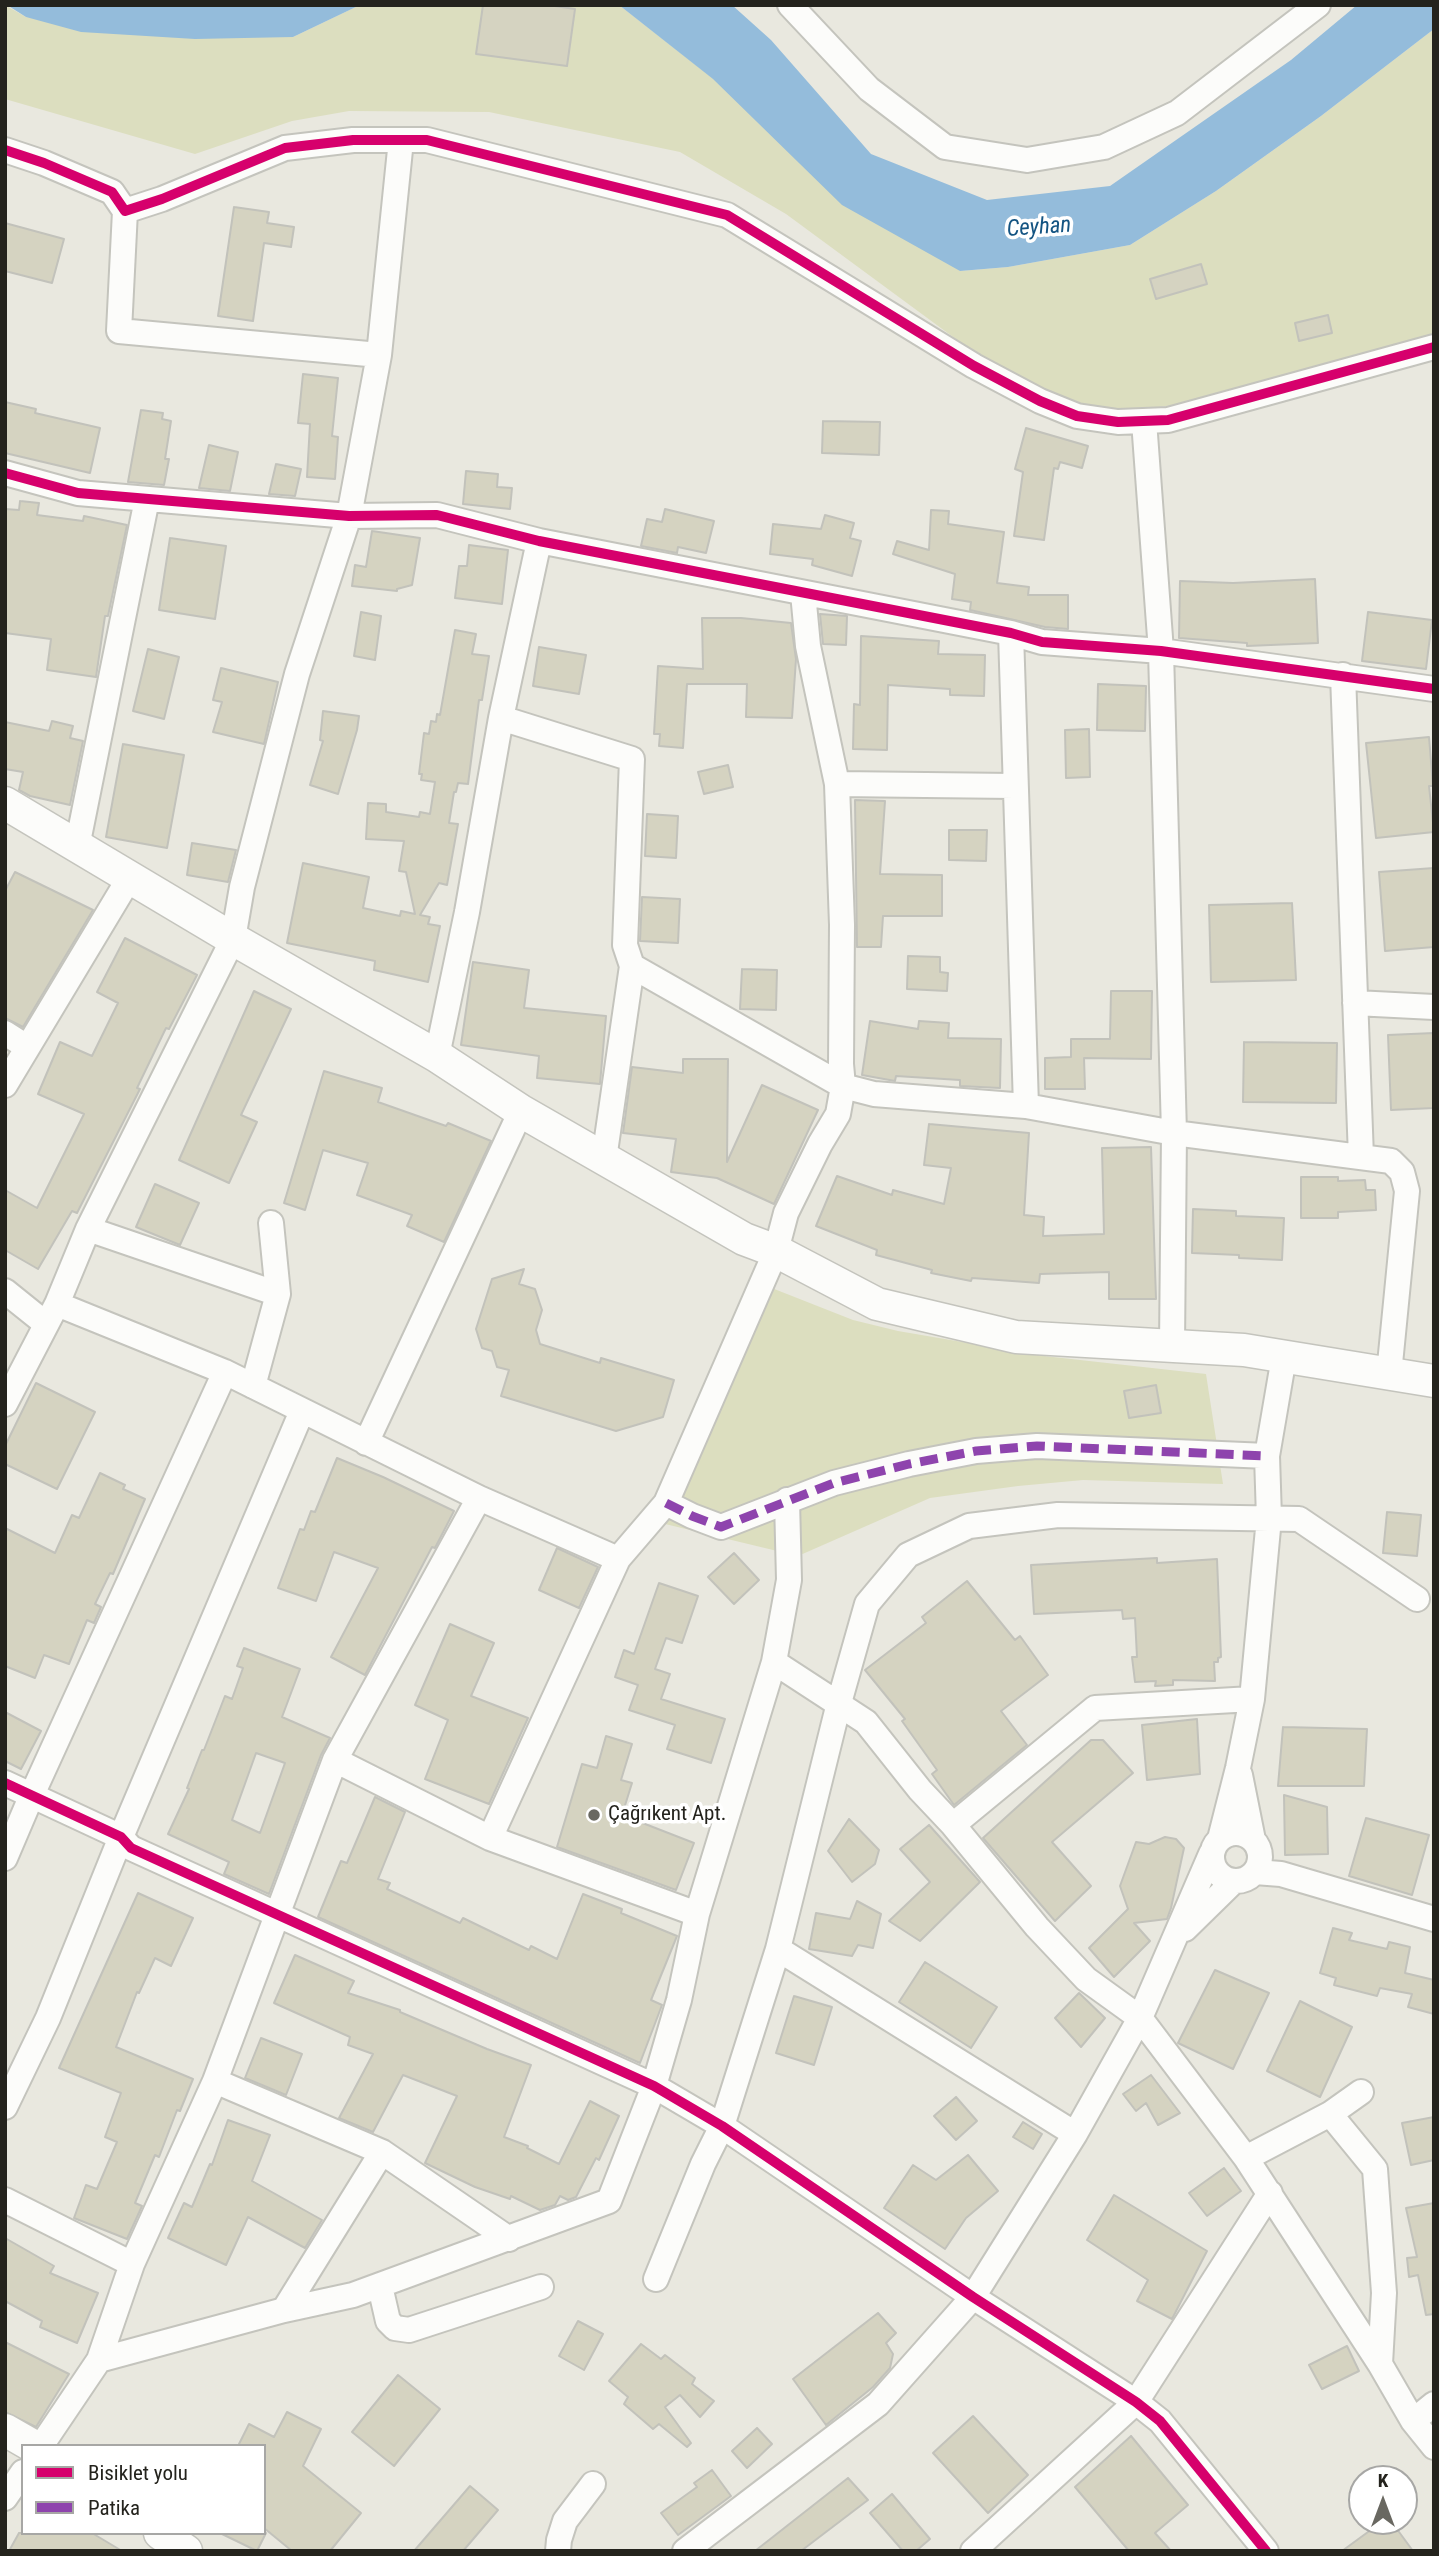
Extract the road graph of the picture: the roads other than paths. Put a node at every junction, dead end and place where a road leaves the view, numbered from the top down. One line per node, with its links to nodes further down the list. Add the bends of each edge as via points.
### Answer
1 (790, 5): 2 (street, via 869,89 945,147 1027,160 1104,147 1177,113)
2 (1318, 5)
3 (401, 140): 5 (street, via 285,148); 7 (street); 8 (street, via 427,140 727,215 974,366 1040,401 1077,416)
4 (5, 150): 5 (street, via 112,192)
5 (125, 211): 7 (street, via 119,331)
6 (1434, 347): 8 (street, via 1204,411)
7 (379, 355): 11 (street)
8 (1144, 421): 15 (street)
9 (5, 472): 10 (street, via 78,493)
10 (147, 499): 11 (street); 22 (street)
11 (349, 516): 12 (street, via 437,515); 24 (street, via 296,674)
12 (539, 541): 13 (street); 18 (street)
13 (803, 593): 14 (street); 19 (street, via 808,646)
14 (1011, 633): 15 (street, via 1056,644); 20 (street)
15 (1161, 651): 16 (street); 35 (street)
16 (1343, 675): 17 (street); 26 (street)
17 (1434, 689)
18 (501, 718): 25 (street, via 632,759 625,945); 30 (street)
19 (837, 785): 20 (street); 32 (street)
20 (1014, 786): 33 (street)
21 (5, 803): 22 (main road)
22 (77, 847): 23 (main road)
23 (130, 877): 24 (main road); 29 (street)
24 (233, 939): 30 (main road); 39 (street)
25 (632, 966): 32 (street); 37 (street)
26 (1355, 1003): 27 (street); 36 (street)
27 (1434, 1007)
28 (5, 1033): 29 (street)
29 (27, 1047): 31 (street)
30 (437, 1056): 34 (main road)
31 (5, 1085)
32 (844, 1086): 33 (street, via 874,1094); 40 (street, via 838,1114 786,1213)
33 (1026, 1106): 35 (street)
34 (521, 1111): 37 (main road); 52 (street)
35 (1174, 1133): 36 (street); 44 (street)
36 (1361, 1157): 47 (street, via 1391,1161 1402,1172 1407,1191)
37 (604, 1158): 40 (main road, via 744,1239)
38 (271, 1223): 42 (street)
39 (88, 1229): 42 (street); 43 (street)
40 (776, 1251): 44 (main road, via 877,1304 902,1310 1016,1337); 56 (street)
41 (5, 1291): 43 (street)
42 (278, 1294): 49 (street)
43 (52, 1314): 46 (street); 50 (street)
44 (1172, 1346): 45 (main road)
45 (1284, 1357): 47 (main road); 53 (street)
46 (225, 1372): 49 (street); 66 (street)
47 (1389, 1374): 48 (main road)
48 (1434, 1381)
49 (253, 1386): 51 (street)
50 (5, 1404)
51 (302, 1411): 52 (street); 68 (street)
52 (366, 1443): 54 (street)
53 (1267, 1456): 55 (street, via 1037,1446 976,1451 834,1483); 57 (street)
54 (479, 1498): 58 (street); 63 (street)
55 (787, 1500): 56 (street, via 721,1527); 60 (street, via 789,1580)
56 (666, 1503): 58 (street)
57 (1269, 1518): 59 (street, via 1299,1519); 61 (street); 62 (street, via 1058,1515 969,1525 908,1555 867,1604)
58 (618, 1559): 69 (street)
59 (1417, 1600)
60 (774, 1662): 62 (street); 75 (street)
61 (1252, 1699): 64 (street); 67 (street, via 1095,1708)
62 (839, 1703): 67 (street, via 866,1723); 78 (street)
63 (335, 1760): 69 (street); 74 (street)
64 (1238, 1768): 70 (street); 71 (street)
65 (5, 1783): 66 (street)
66 (31, 1797): 68 (street); 72 (street)
67 (953, 1825): 79 (street, via 1086,1979)
68 (121, 1837): 74 (street, via 131,1848); 83 (street, via 48,2018)
69 (490, 1838): 75 (street)
70 (1253, 1840): 71 (street, via 1237,1833); 73 (street, via 1260,1856)
71 (1216, 1846): 73 (street, via 1216,1871 1222,1877); 77 (street)
72 (5, 1858)
73 (1244, 1877): 76 (street, via 1281,1874); 77 (street)
74 (276, 1914): 80 (street); 81 (street)
75 (697, 1914): 81 (street)
76 (1434, 1919)
77 (1177, 1937): 79 (street)
78 (778, 1950): 85 (street); 86 (street)
79 (1140, 2018): 86 (street); 88 (street)
80 (215, 2081): 87 (street); 92 (street)
81 (654, 2086): 85 (street); 91 (street, via 610,2201)
82 (1361, 2092): 84 (street)
83 (5, 2107)
84 (1330, 2114): 88 (street); 99 (street, via 1375,2169 1384,2293)
85 (722, 2126): 93 (street); 96 (street)
86 (1074, 2134): 96 (street)
87 (382, 2152): 91 (street); 97 (street)
88 (1247, 2158): 89 (street)
89 (1270, 2193): 99 (street); 100 (street)
90 (5, 2200): 92 (street)
91 (509, 2239): 94 (street)
92 (132, 2264): 98 (street)
93 (656, 2278)
94 (380, 2286): 95 (street, via 388,2321 395,2328 409,2330); 97 (street)
95 (541, 2287)
96 (973, 2297): 100 (street); 114 (street, via 878,2404)
97 (284, 2310): 98 (street)
98 (99, 2360): 105 (street)
99 (1380, 2364): 102 (street)
100 (1136, 2402): 111 (street, via 1160,2421); 115 (street)
101 (1434, 2404): 102 (street)
102 (1413, 2421): 106 (street)
103 (5, 2430): 104 (main road)
104 (30, 2444)
105 (42, 2444)
106 (1434, 2447)
107 (21, 2475): 109 (street)
108 (593, 2484): 113 (street, via 565,2521)
109 (5, 2498)
110 (163, 2535): 112 (main road)
111 (1264, 2550)
112 (186, 2551)
113 (558, 2551)
114 (685, 2551)
115 (974, 2551)

